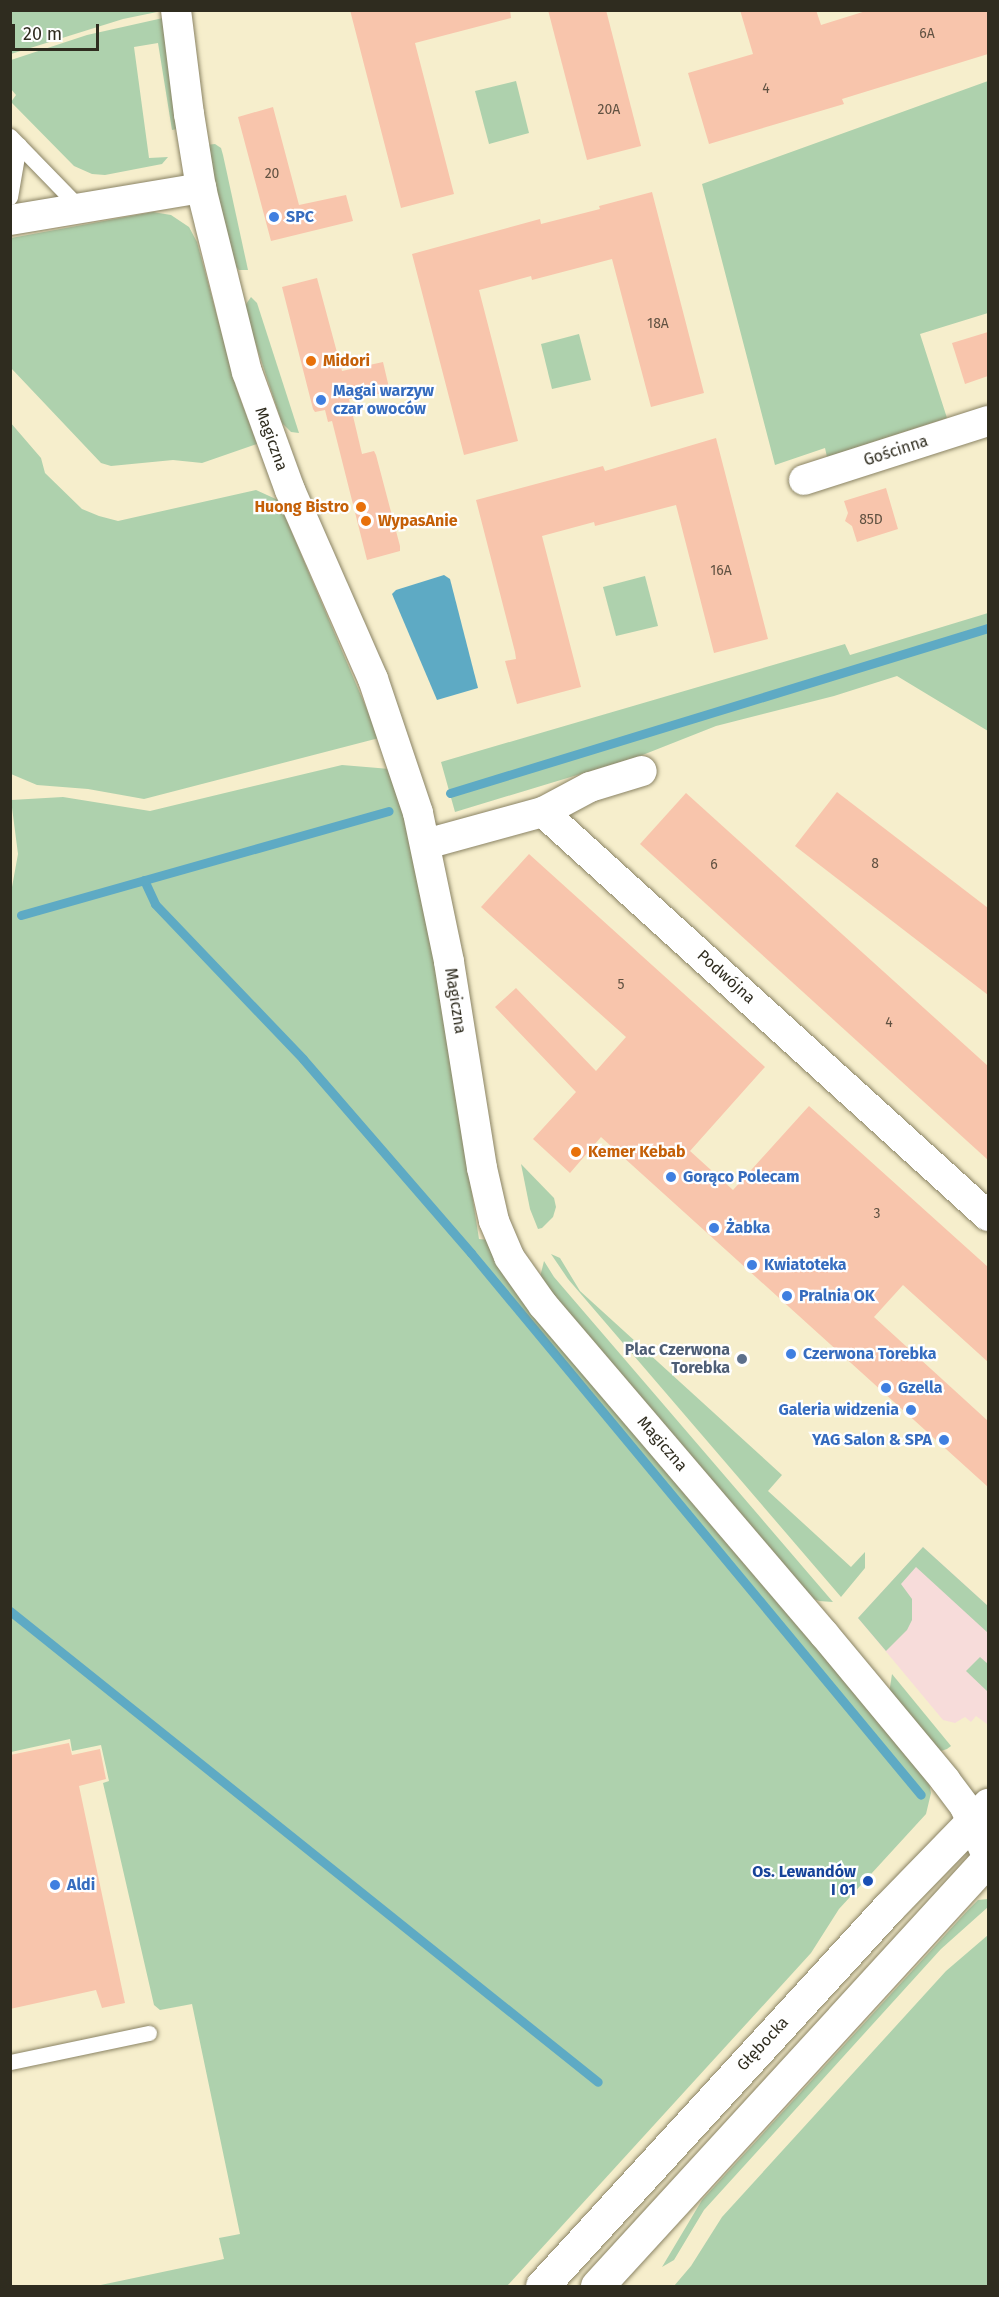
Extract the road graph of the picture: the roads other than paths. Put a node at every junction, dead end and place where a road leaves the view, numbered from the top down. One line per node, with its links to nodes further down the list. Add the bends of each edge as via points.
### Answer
1 (176, 10): 3 (street, Magiczna)
2 (15, 140): 4 (lane); 5 (lane)
3 (201, 188): 5 (street); 11 (street, Magiczna, via 247,372 290,490 373,680)
4 (10, 197)
5 (80, 208): 6 (street)
6 (10, 220)
7 (988, 421): 8 (street, Gościnna)
8 (804, 480)
9 (642, 771): 10 (street, via 590,787)
10 (543, 812): 11 (street); 12 (street, Podwójna)
11 (426, 844): 13 (street, Magiczna, via 482,1168 494,1221 509,1257 543,1305 965,1806)
12 (988, 1216)
13 (980, 1813): 14 (street, Magiczna); 17 (street, Głębocka)
14 (988, 1859): 18 (street)
15 (149, 2033): 16 (lane)
16 (10, 2062)
17 (542, 2286)
18 (597, 2286)

